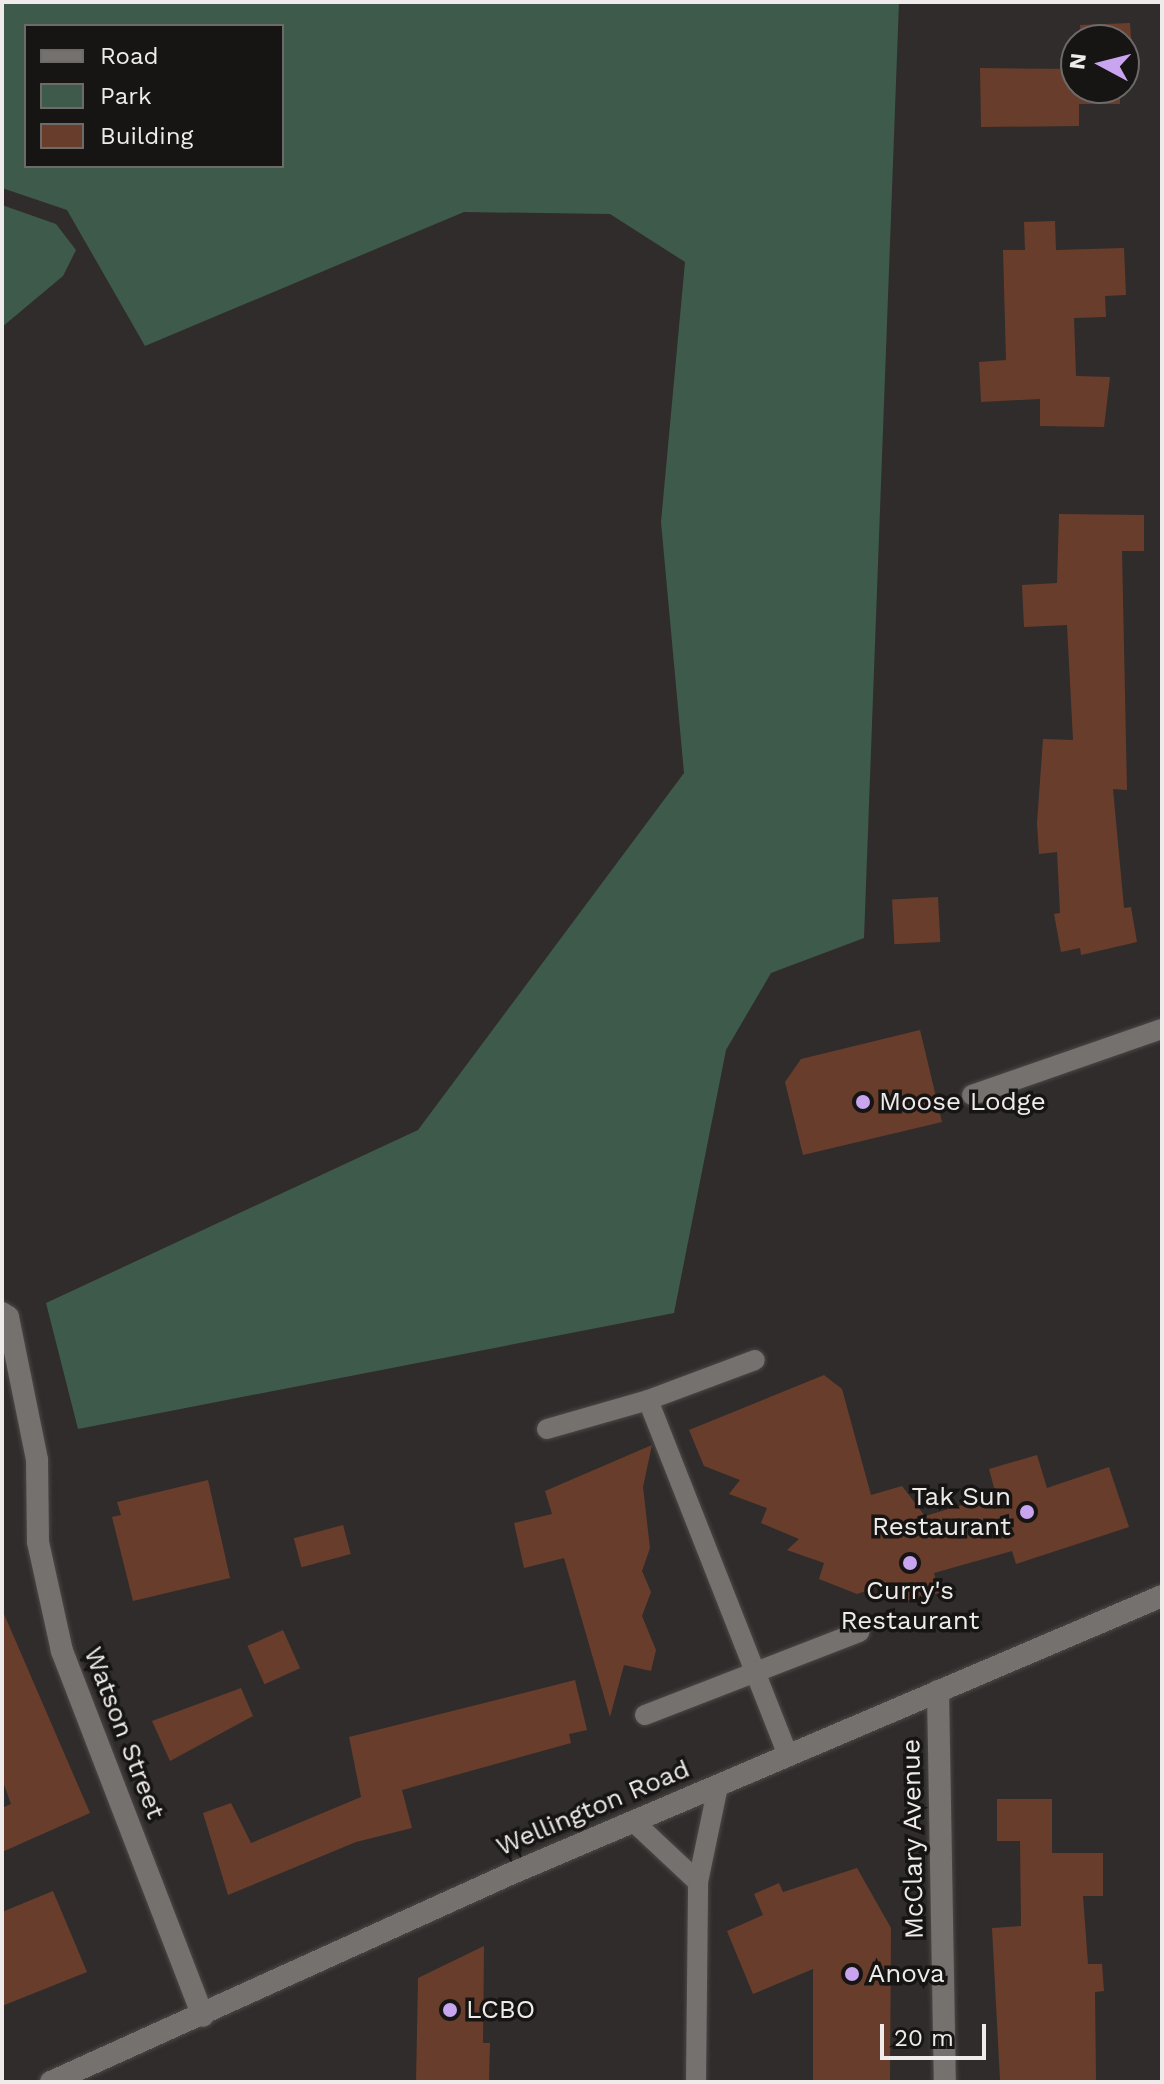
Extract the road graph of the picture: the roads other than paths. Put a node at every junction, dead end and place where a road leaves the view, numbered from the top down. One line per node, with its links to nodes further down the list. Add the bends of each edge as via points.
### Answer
1 (1162, 1029): 2 (lane)
2 (972, 1095)
3 (2, 1313): 16 (main road, Watson Street, via 8,1317 37,1460 38,1542 62,1651)
4 (755, 1360): 5 (lane)
5 (648, 1400): 6 (lane); 9 (lane)
6 (547, 1429)
7 (1162, 1596): 10 (main road, Wellington Road)
8 (859, 1632): 9 (lane)
9 (758, 1671): 11 (lane); 12 (lane)
10 (938, 1691): 12 (main road, Wellington Road); 19 (main road, McClary Avenue)
11 (645, 1715)
12 (788, 1755): 13 (main road, Wellington Road)
13 (718, 1786): 14 (main road, Wellington Road); 15 (lane)
14 (635, 1823): 15 (lane); 16 (main road, Wellington Road, via 508,1875)
15 (698, 1882): 18 (lane)
16 (203, 2016): 17 (main road, Wellington Road)
17 (51, 2082)
18 (696, 2082)
19 (945, 2082)

